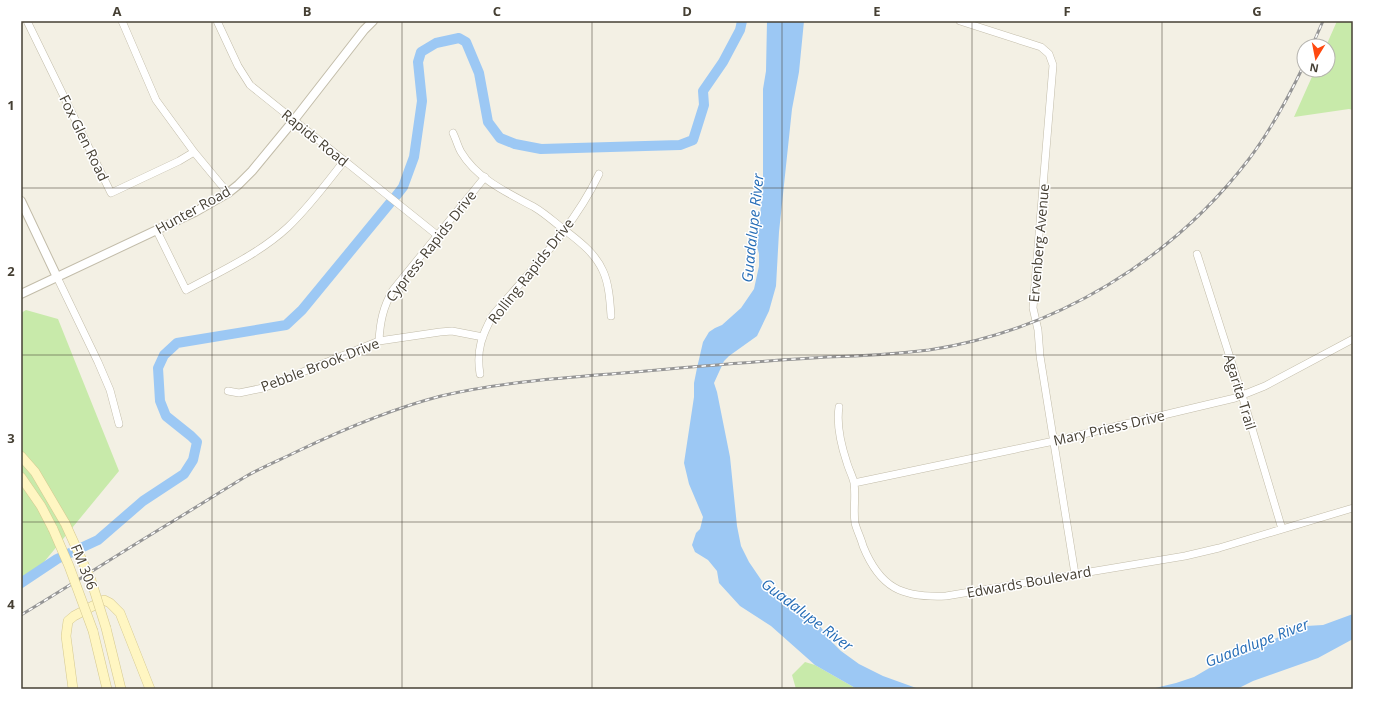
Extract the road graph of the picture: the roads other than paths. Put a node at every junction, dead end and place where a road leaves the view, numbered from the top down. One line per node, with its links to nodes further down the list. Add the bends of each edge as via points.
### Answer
1 (27, 21): 8 (street, Fox Glen Road, via 111,193)
2 (122, 21): 8 (street, via 156,100)
3 (217, 21): 6 (street, Rapids Road, via 250,86)
4 (373, 21): 6 (street, Hunter Road)
5 (960, 21): 29 (street, Ervenberg Avenue, via 1041,47 1049,54 1053,64 1033,301)
6 (294, 120): 9 (street, Rapids Road); 12 (street, Hunter Road, via 252,171)
7 (453, 133): 11 (street, via 463,156)
8 (194, 152): 12 (street)
9 (344, 161): 15 (street, via 307,208 287,228 240,261 186,290); 16 (street, Rapids Road)
10 (598, 174): 14 (street, Rolling Rapids Drive, via 587,198)
11 (485, 177): 14 (street, via 505,192 545,214); 16 (street, Cypress Rapids Drive)
12 (228, 193): 15 (street, Hunter Road)
13 (21, 201): 18 (street)
14 (564, 230): 20 (street, via 590,251 603,269); 21 (street, Rolling Rapids Drive, via 494,315)
15 (158, 231): 18 (street, Hunter Road)
16 (437, 235): 23 (street, Cypress Rapids Drive, via 388,299 381,316)
17 (1197, 254): 26 (street, Agarita Trail)
18 (57, 277): 19 (street, Hunter Road); 28 (street, via 112,395)
19 (21, 294)
20 (611, 316)
21 (483, 337): 23 (street, Pebble Brook Drive, via 446,331); 24 (street, Rolling Rapids Drive, via 478,360)
22 (1353, 339): 26 (street, Mary Priess Drive, via 1265,386)
23 (379, 341): 25 (street, Pebble Brook Drive, via 263,388 238,393)
24 (480, 374)
25 (228, 391)
26 (1242, 395): 29 (street, Mary Priess Drive); 34 (street, Agarita Trail)
27 (839, 407): 32 (street, Edwards Boulevard, via 838,426)
28 (119, 424)
29 (1054, 441): 32 (street, Mary Priess Drive); 35 (street, Ervenberg Avenue)
30 (21, 456): 38 (main road, FM 306 / FM 306, bridge, via 35,472 65,523 90,580 106,628)
31 (21, 477): 37 (main road, FM 306 / FM 306, bridge, via 41,506 69,566 93,631)
32 (854, 483): 35 (street, Edwards Boulevard, via 855,522 868,558 881,578 896,589 915,594 946,596)
33 (1353, 508): 34 (street, Edwards Boulevard)
34 (1282, 529): 35 (street, Edwards Boulevard, via 1200,553)
35 (1075, 574)
36 (73, 689): 39 (main road, via 66,636 68,621 104,600 120,613)
37 (107, 689)
38 (120, 689)
39 (150, 689)

